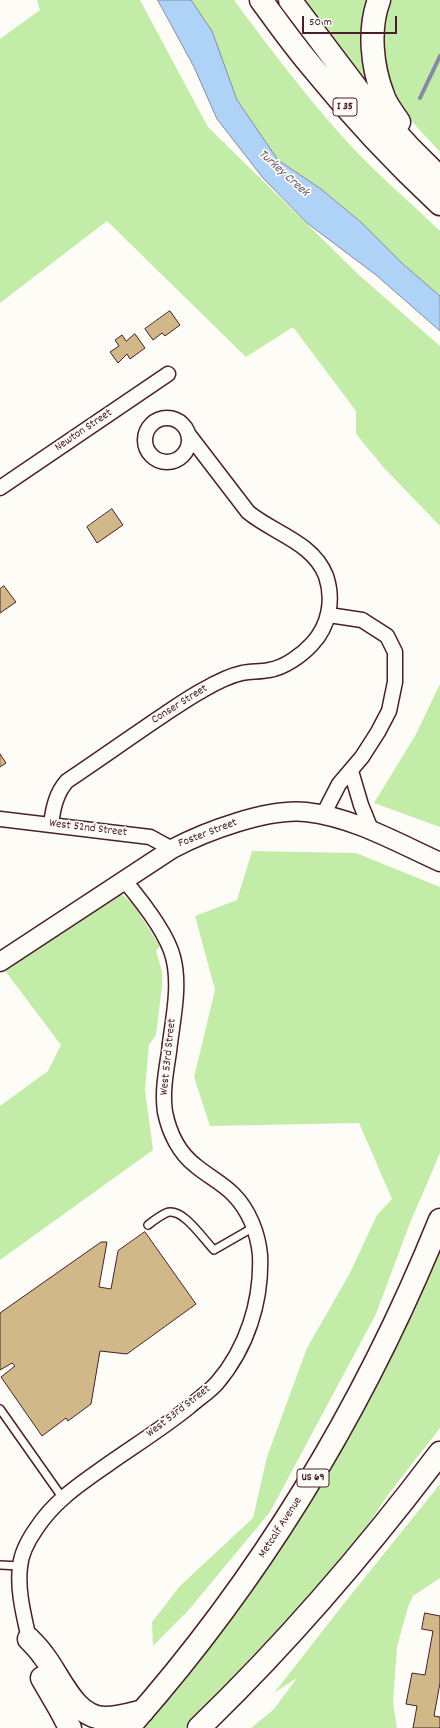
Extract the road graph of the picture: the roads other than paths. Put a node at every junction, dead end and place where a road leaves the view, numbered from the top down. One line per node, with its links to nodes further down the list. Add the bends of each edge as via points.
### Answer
1 (261, 0): 5 (highway, I 35, via 312,67 354,116 394,160)
2 (290, 0): 4 (highway, via 364,98)
3 (379, 0): 4 (highway, via 373,25 373,48 383,96)
4 (440, 178)
5 (440, 204)
6 (168, 374): 8 (street, Newton Street)
7 (189, 436): 9 (street, Conser Street, via 248,512 260,522 299,543 320,566 326,576)
8 (0, 488)
9 (329, 615): 10 (street, via 362,620 387,636 395,652 395,682 388,711 378,732); 13 (street, Conser Street, via 312,644 284,665 269,670 240,673 201,690 67,781 61,788 55,804)
10 (351, 771): 11 (street, via 339,784); 14 (street)
11 (323, 815): 14 (street, Foster Street, via 338,818); 15 (street, Foster Street, via 306,812 272,814 246,820)
12 (0, 819): 13 (street, West 52nd Street)
13 (51, 824): 15 (street, West 52nd Street, via 150,837)
14 (372, 832): 16 (street, Foster Street)
15 (172, 849): 17 (street, Foster Street)
16 (440, 862)
17 (124, 880): 18 (street, Foster Street); 21 (street, West 53rd Street, via 163,934 174,958 176,985 164,1097 168,1123 186,1156 232,1194 244,1208)
18 (0, 962)
19 (440, 1220): 28 (highway, Metcalf Avenue / US 69, via 385,1347 309,1485 241,1588 196,1648)
20 (148, 1225): 21 (lane, via 167,1212 178,1212 214,1250)
21 (254, 1227): 24 (street, West 53rd Street, via 260,1255 257,1303 240,1348 217,1382 174,1418)
22 (0, 1409): 24 (lane)
23 (440, 1453): 31 (highway, via 398,1509 302,1623)
24 (62, 1497): 26 (street, West 53rd Street, via 45,1515 34,1532)
25 (0, 1565): 26 (lane)
26 (20, 1566): 27 (street, West 53rd Street, via 22,1610)
27 (29, 1639): 28 (highway, via 44,1656 75,1702 92,1715 106,1718); 29 (highway, via 33,1663)
28 (143, 1711): 30 (highway, Metcalf Avenue / US 69)
29 (70, 1728)
30 (128, 1728)
31 (199, 1728)

